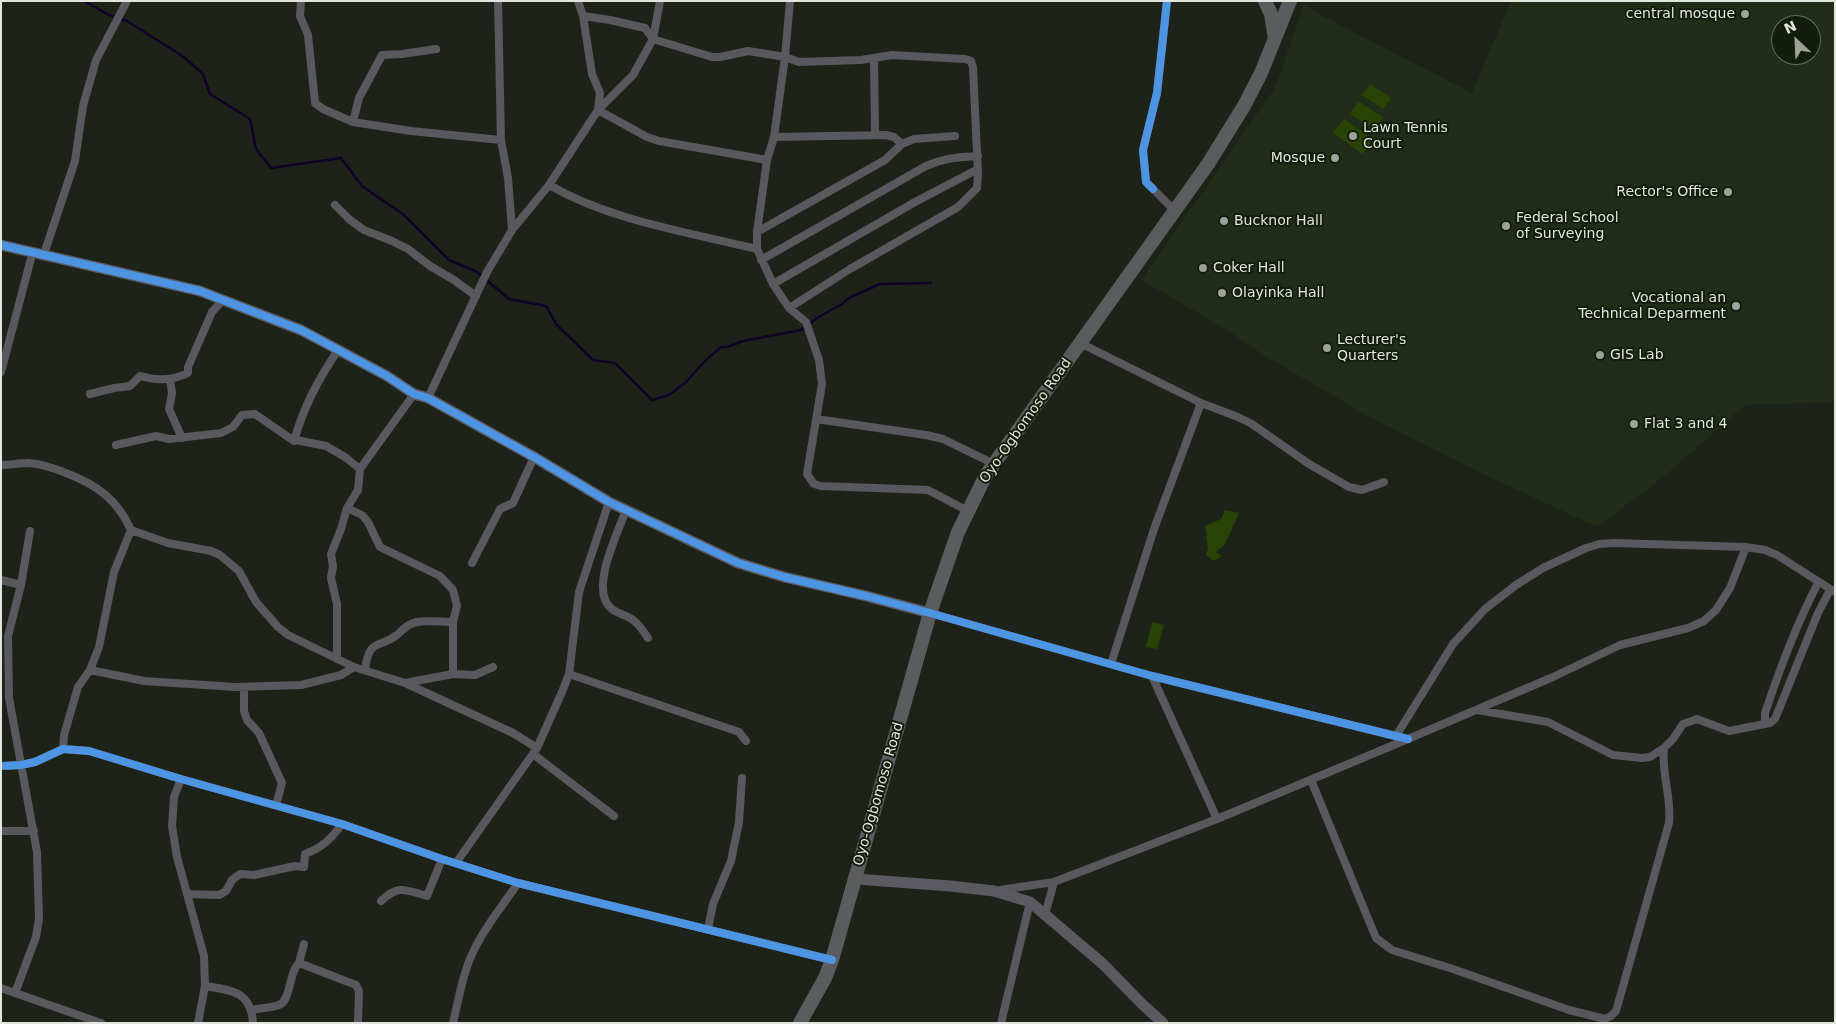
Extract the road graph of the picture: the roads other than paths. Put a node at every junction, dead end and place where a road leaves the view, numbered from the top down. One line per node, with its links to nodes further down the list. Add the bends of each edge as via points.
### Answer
1 (127, 1): 33 (street, via 96,60 83,106 75,161)
2 (300, 1): 17 (street, via 300,16 308,35 315,103)
3 (498, 1): 21 (street)
4 (578, 1): 10 (street)
5 (660, 1): 11 (street)
6 (790, 1): 14 (street)
7 (1167, 1): 28 (street, via 1157,93 1143,150 1146,182)
8 (1265, 1): 12 (highway, via 1271,14)
9 (1290, 1): 12 (highway, Oyo-Ogbomoso Road)
10 (583, 16): 11 (street, via 645,28); 16 (street, via 592,74 600,93)
11 (653, 39): 14 (street, via 712,57 748,51); 16 (street, via 633,75)
12 (1275, 40): 28 (highway, Oyo-Ogbomoso Road, via 1244,106)
13 (436, 49): 17 (street, via 382,55 359,98)
14 (785, 57): 15 (street, via 799,62); 20 (street)
15 (874, 58): 18 (street); 23 (street, via 892,55 971,61)
16 (598, 110): 24 (street, via 659,141); 26 (street)
17 (353, 122): 21 (street)
18 (875, 136): 20 (street); 22 (street, via 894,137)
19 (955, 136): 22 (street, via 914,139)
20 (774, 137): 24 (street)
21 (501, 140): 29 (street)
22 (902, 144): 30 (street, via 885,160)
23 (978, 156): 25 (street); 34 (street, via 938,160)
24 (767, 160): 30 (street)
25 (978, 169): 35 (street); 38 (street, via 977,188 958,207)
26 (549, 185): 29 (street); 32 (street, via 595,207)
27 (335, 205): 36 (street, via 364,230 408,249)
28 (1175, 211): 39 (highway, Oyo-Ogbomoso Road)
29 (512, 230): 36 (street, via 486,272)
30 (756, 232): 32 (street)
31 (1, 245): 33 (street)
32 (757, 249): 34 (street)
33 (38, 253): 37 (street); 41 (street)
34 (761, 260): 35 (street)
35 (774, 284): 38 (street)
36 (476, 296): 45 (street)
37 (223, 300): 40 (street, via 301,330); 42 (street, via 212,312 188,373)
38 (789, 308): 47 (street, via 806,322 819,360 822,384)
39 (1080, 343): 46 (street); 52 (highway, Oyo-Ogbomoso Road)
40 (338, 350): 44 (street); 49 (street, via 309,399)
41 (1, 372)
42 (170, 380): 43 (street, via 140,376 130,386); 48 (street, via 169,409)
43 (90, 394)
44 (414, 394): 45 (street); 54 (street)
45 (428, 398): 51 (street)
46 (1201, 403): 55 (street, via 1252,424 1349,487 1362,490); 72 (street, via 1154,529)
47 (816, 419): 52 (street, via 943,439); 59 (street, via 807,474 814,484 928,490)
48 (182, 438): 49 (street, via 227,431 238,418 248,413 256,414); 50 (street, via 156,436)
49 (294, 441): 54 (street, via 326,446)
50 (116, 446)
51 (534, 457): 56 (street); 63 (street, via 513,502 500,509)
52 (994, 464): 59 (highway, Oyo-Ogbomoso Road)
53 (1, 465): 60 (street, via 29,463 47,466 89,482 114,503)
54 (360, 469): 57 (street, via 358,490)
55 (1384, 482)
56 (609, 502): 58 (street); 78 (street, via 579,592)
57 (347, 508): 69 (street, via 368,522 380,547 445,580 456,600); 71 (street, via 331,554 331,578 337,604)
58 (626, 510): 68 (street, via 738,563); 70 (street, via 610,552 602,593 613,611 634,620)
59 (968, 511): 68 (highway, Oyo-Ogbomoso Road)
60 (131, 530): 71 (street, via 168,543 220,555 238,571 256,602 288,635); 75 (street, via 114,572 99,647)
61 (30, 531): 66 (street)
62 (1746, 547): 65 (street, via 1777,555); 82 (street, via 1730,588 1716,610 1704,621 1620,645); 84 (street, via 1599,544 1543,568 1485,609 1464,630)
63 (472, 563)
64 (1, 580): 66 (street)
65 (1818, 583): 67 (street); 83 (street, via 1784,658 1765,713)
66 (21, 585): 91 (street, via 8,645 9,698)
67 (1832, 591): 83 (street, via 1818,613 1775,719)
68 (930, 613): 72 (street); 105 (highway, Oyo-Ogbomoso Road)
69 (453, 622): 76 (street, via 420,622 403,627 397,634 377,644 367,655); 77 (street)
70 (648, 638)
71 (337, 659): 73 (street)
72 (1111, 664): 79 (street)
73 (354, 666): 76 (street); 81 (street, via 341,675 300,685)
74 (493, 667): 77 (street, via 475,675)
75 (90, 670): 81 (street, via 144,682); 87 (street, via 78,687)
76 (365, 670): 80 (street)
77 (453, 674): 80 (street)
78 (569, 674): 86 (street, via 739,732); 89 (street)
79 (1152, 676): 84 (street); 99 (street)
80 (405, 683): 89 (street, via 513,733)
81 (244, 687): 97 (street, via 247,720 259,733 282,782)
82 (1477, 710): 85 (street); 90 (street, via 1548,722 1613,754)
83 (1766, 724): 88 (street, via 1729,731 1697,719 1683,724)
84 (1396, 736): 85 (street)
85 (1408, 739): 96 (street)
86 (746, 741)
87 (63, 748): 91 (street); 95 (street, via 89,751)
88 (1664, 748): 90 (street); 93 (street)
89 (535, 751): 98 (street); 104 (street)
90 (1650, 757): 93 (street)
91 (21, 765): 92 (street); 102 (street)
92 (1, 766)
93 (1663, 770): 96 (street, via 1670,802 1669,823 1616,1011 1605,1019 1569,1010 1392,950 1383,944 1376,938)
94 (742, 778): 113 (street, via 739,822 731,861 713,904)
95 (181, 779): 97 (street); 109 (street, via 174,797 172,826)
96 (1311, 780): 99 (street)
97 (276, 805): 100 (street)
98 (614, 816)
99 (1217, 819): 106 (street)
100 (342, 824): 103 (street); 109 (street, via 332,838 306,854 304,867 254,875 240,874 220,895)
101 (1, 831): 102 (street)
102 (34, 831): 119 (street, via 38,852 39,919)
103 (442, 859): 104 (street); 110 (street, via 427,896 404,889 391,892)
104 (456, 863): 107 (street)
105 (856, 880): 108 (street); 115 (highway, Oyo-Ogbomoso Road)
106 (1054, 882): 108 (street); 112 (street)
107 (518, 883): 113 (street); 125 (street, via 474,949)
108 (994, 891): 111 (street)
109 (187, 894): 117 (street, via 204,956)
110 (381, 901)
111 (1030, 902): 112 (street); 127 (street)
112 (1046, 915): 128 (street, via 1103,964)
113 (708, 929): 115 (street)
114 (304, 944): 116 (street)
115 (832, 960): 126 (highway, Oyo-Ogbomoso Road)
116 (299, 964): 120 (street, via 282,1003); 124 (street, via 356,985 359,991)
117 (205, 986): 120 (street, via 236,992); 122 (street)
118 (1, 988): 119 (street)
119 (15, 992): 121 (street)
120 (252, 1010): 123 (street)
121 (101, 1023)
122 (198, 1023)
123 (253, 1023)
124 (358, 1023)
125 (453, 1023)
126 (800, 1023)
127 (1001, 1023)
128 (1163, 1023)

